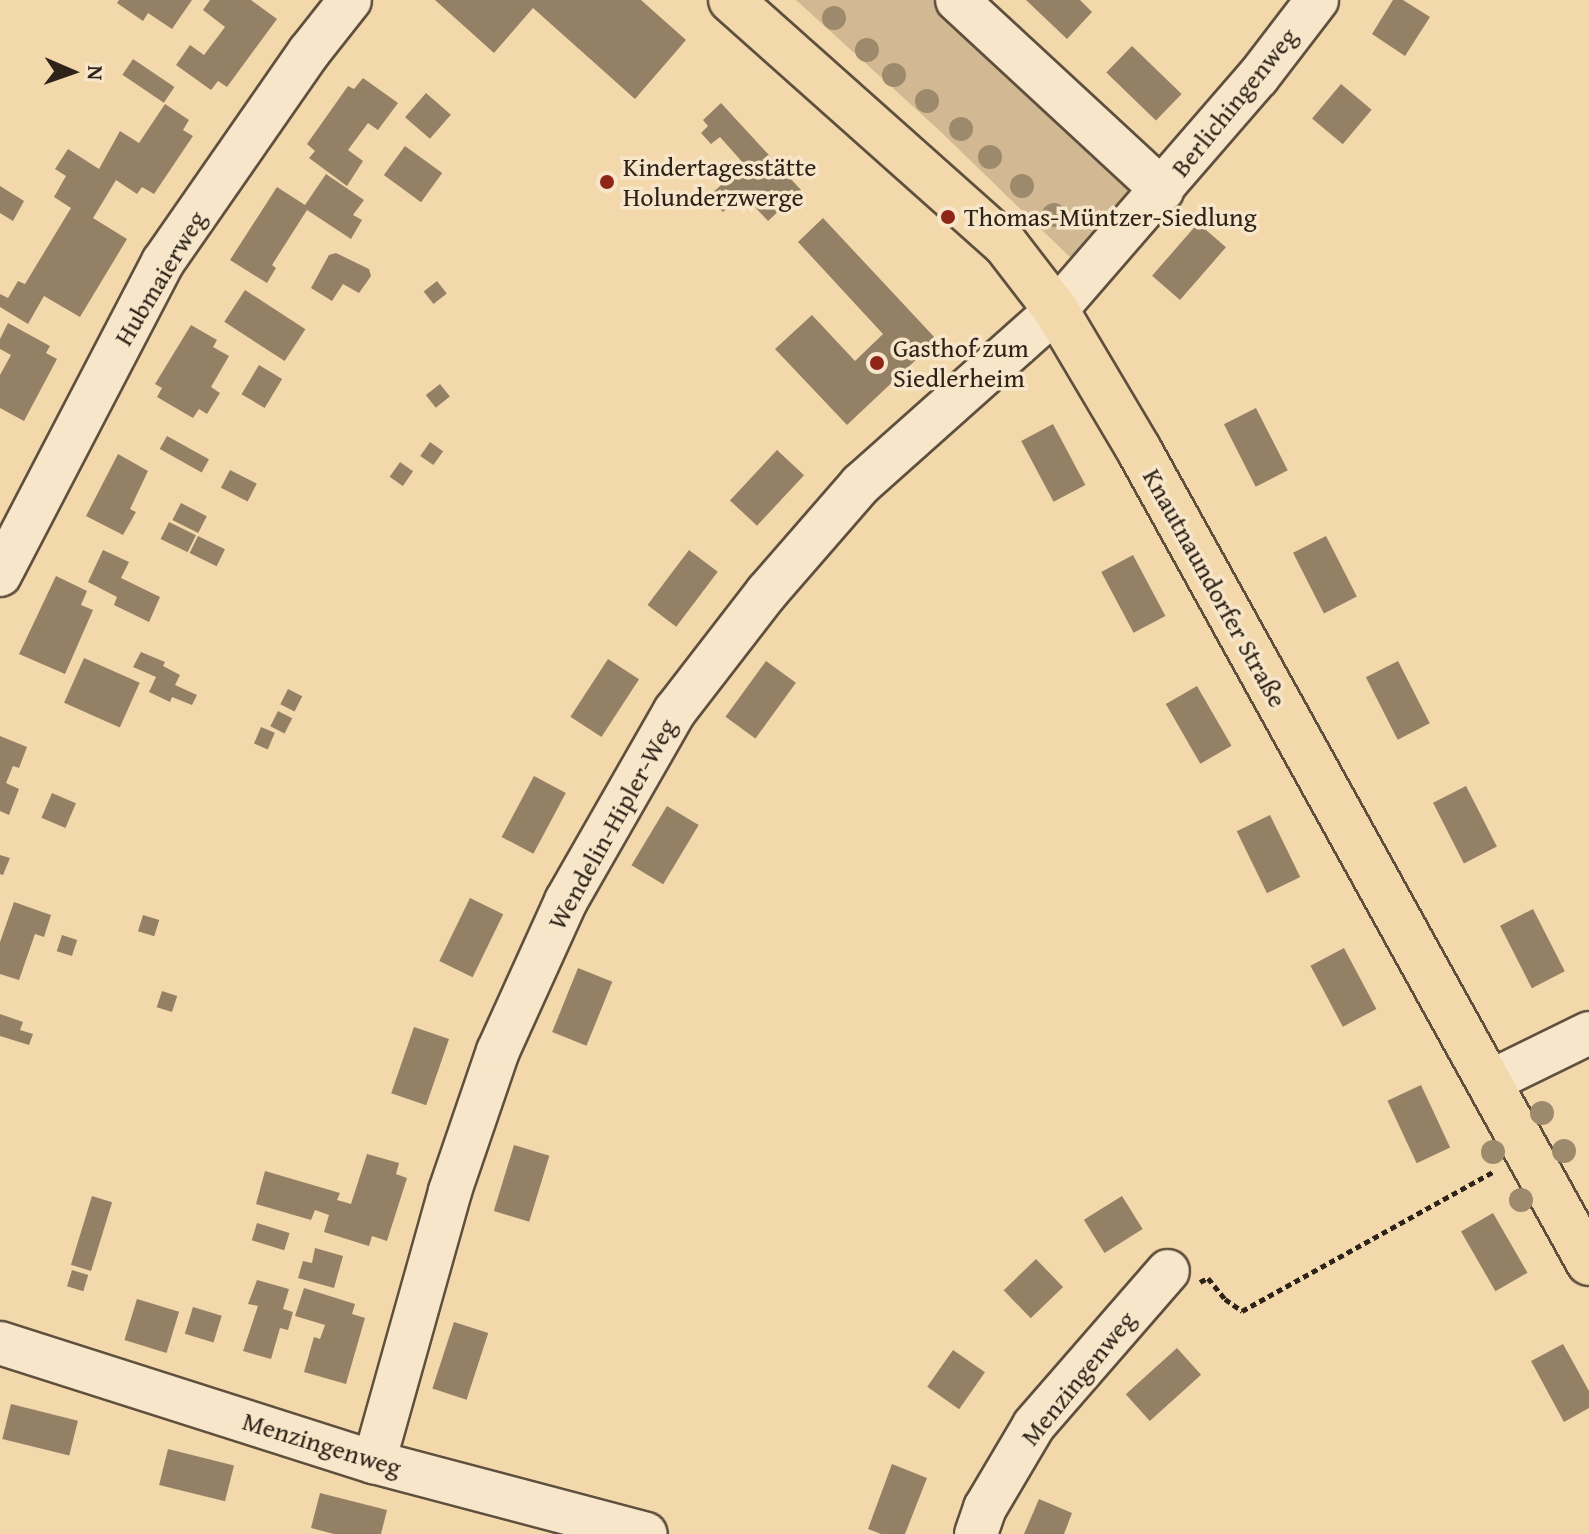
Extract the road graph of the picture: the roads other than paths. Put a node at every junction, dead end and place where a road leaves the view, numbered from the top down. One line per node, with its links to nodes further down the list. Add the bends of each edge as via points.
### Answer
1 (350, 0): 7 (street, Hubmaierweg, via 163,262)
2 (731, 0): 6 (main road, Knautnaundorfer Straße, via 1006,245)
3 (957, 0): 5 (street)
4 (1317, 0): 5 (street, Berlichingenweg)
5 (1162, 190): 6 (street, Berlichingenweg)
6 (1056, 310): 9 (main road, Knautnaundorfer Straße); 13 (street, Wendelin-Hipler-Weg, via 861,484 767,592 675,711 566,901 498,1051 450,1191)
7 (0, 575)
8 (1589, 1033): 9 (street)
9 (1489, 1082): 10 (main road, Knautnaundorfer Straße)
10 (1589, 1263)
11 (1168, 1271): 15 (street, Menzingenweg, via 1034,1425 985,1508)
12 (0, 1343): 13 (street, Menzingenweg)
13 (374, 1462): 14 (street, Menzingenweg)
14 (646, 1534)
15 (976, 1534)

